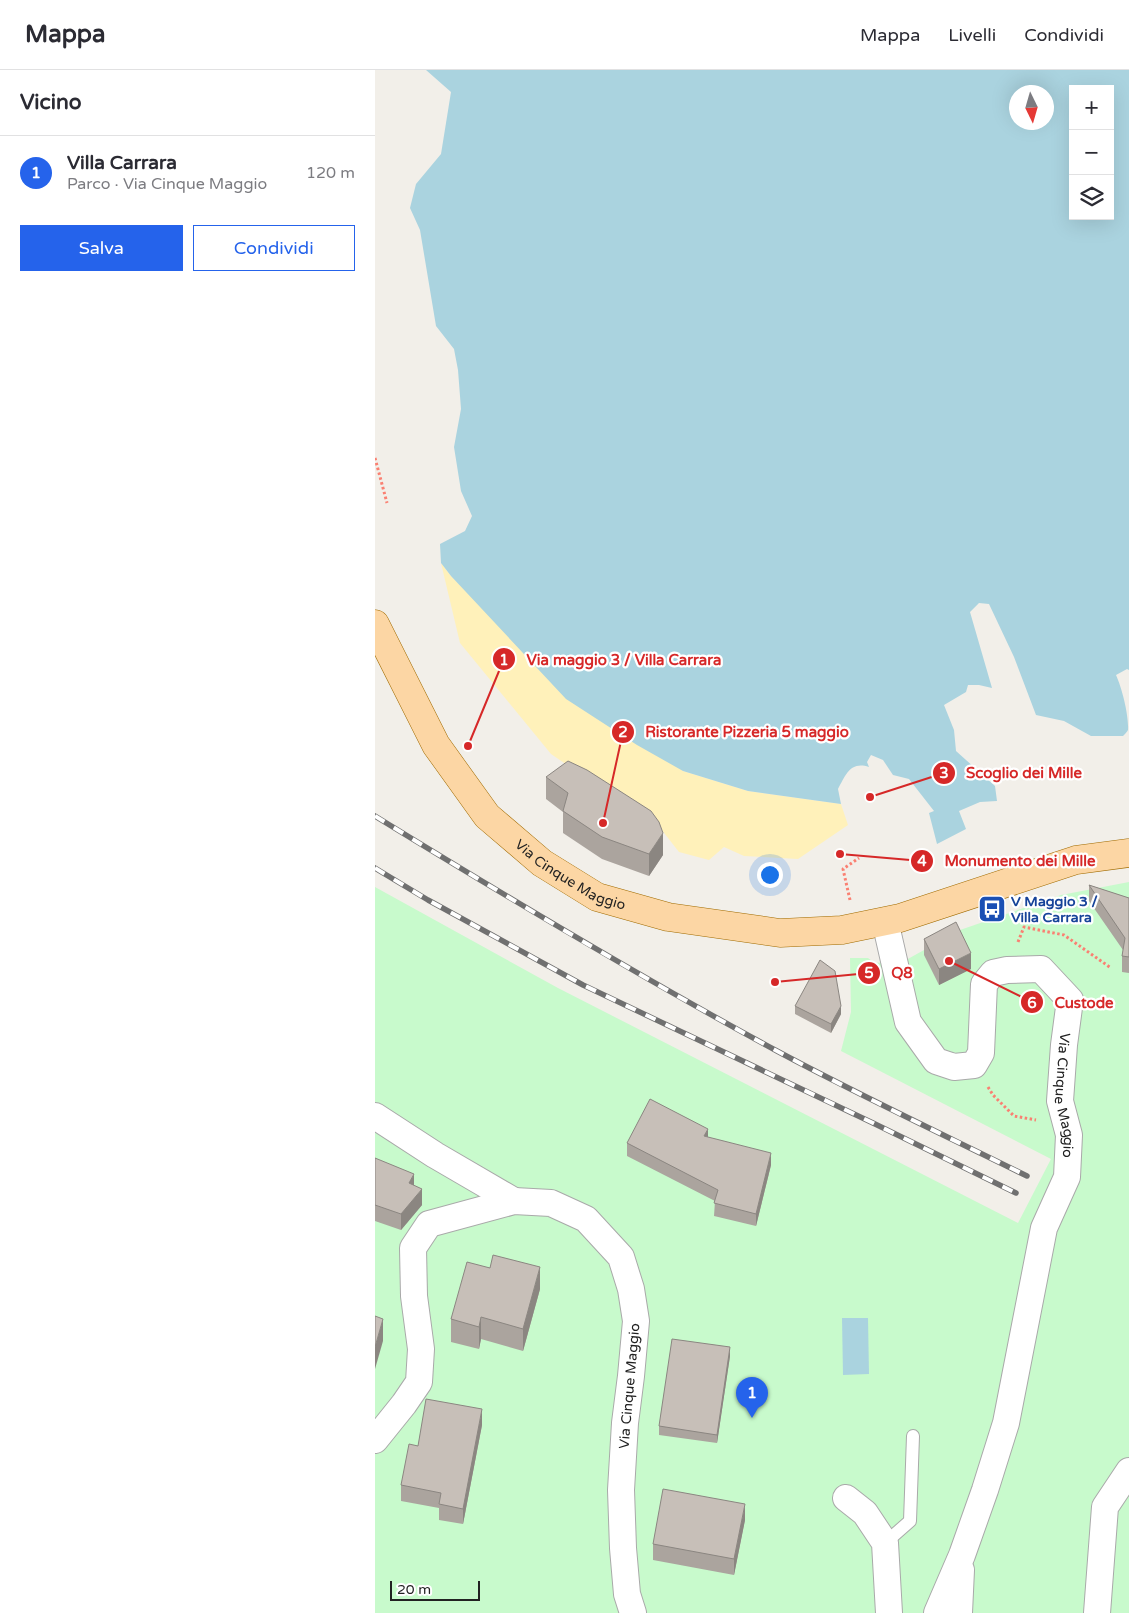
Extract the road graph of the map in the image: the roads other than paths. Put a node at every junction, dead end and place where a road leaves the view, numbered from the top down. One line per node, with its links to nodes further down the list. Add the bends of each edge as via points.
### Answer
1 (375, 624): 3 (main road, Via Cinque Maggio, via 436,745 487,816 541,863 597,897 668,917 780,933 842,930)
2 (1129, 854): 3 (main road, Via Cinque Maggio, via 1076,860)
3 (885, 921): 11 (street, Via Cinque Maggio, via 908,1022 936,1061 954,1067 974,1065 981,1053 984,984 993,973 1041,969 1071,1000 1060,1101 1069,1135 1067,1177 1044,1228 1006,1423)
4 (375, 1116): 5 (street, Via Cinque Maggio, via 435,1156)
5 (514, 1201): 7 (street, Via Cinque Maggio, via 429,1224 413,1248 414,1296 421,1349 419,1382); 12 (street, Via Cinque Maggio, via 551,1203 585,1219 621,1257 631,1289 636,1321 621,1490 627,1594)
6 (913, 1436): 10 (lane, via 910,1521)
7 (375, 1440)
8 (1129, 1471): 16 (street, via 1105,1507)
9 (846, 1498): 10 (street, via 865,1513)
10 (885, 1543): 13 (street)
11 (962, 1555): 14 (street, Via Cinque Maggio); 15 (street, Via Cinque Maggio)
12 (633, 1613)
13 (889, 1613)
14 (937, 1613)
15 (959, 1613)
16 (1097, 1613)

